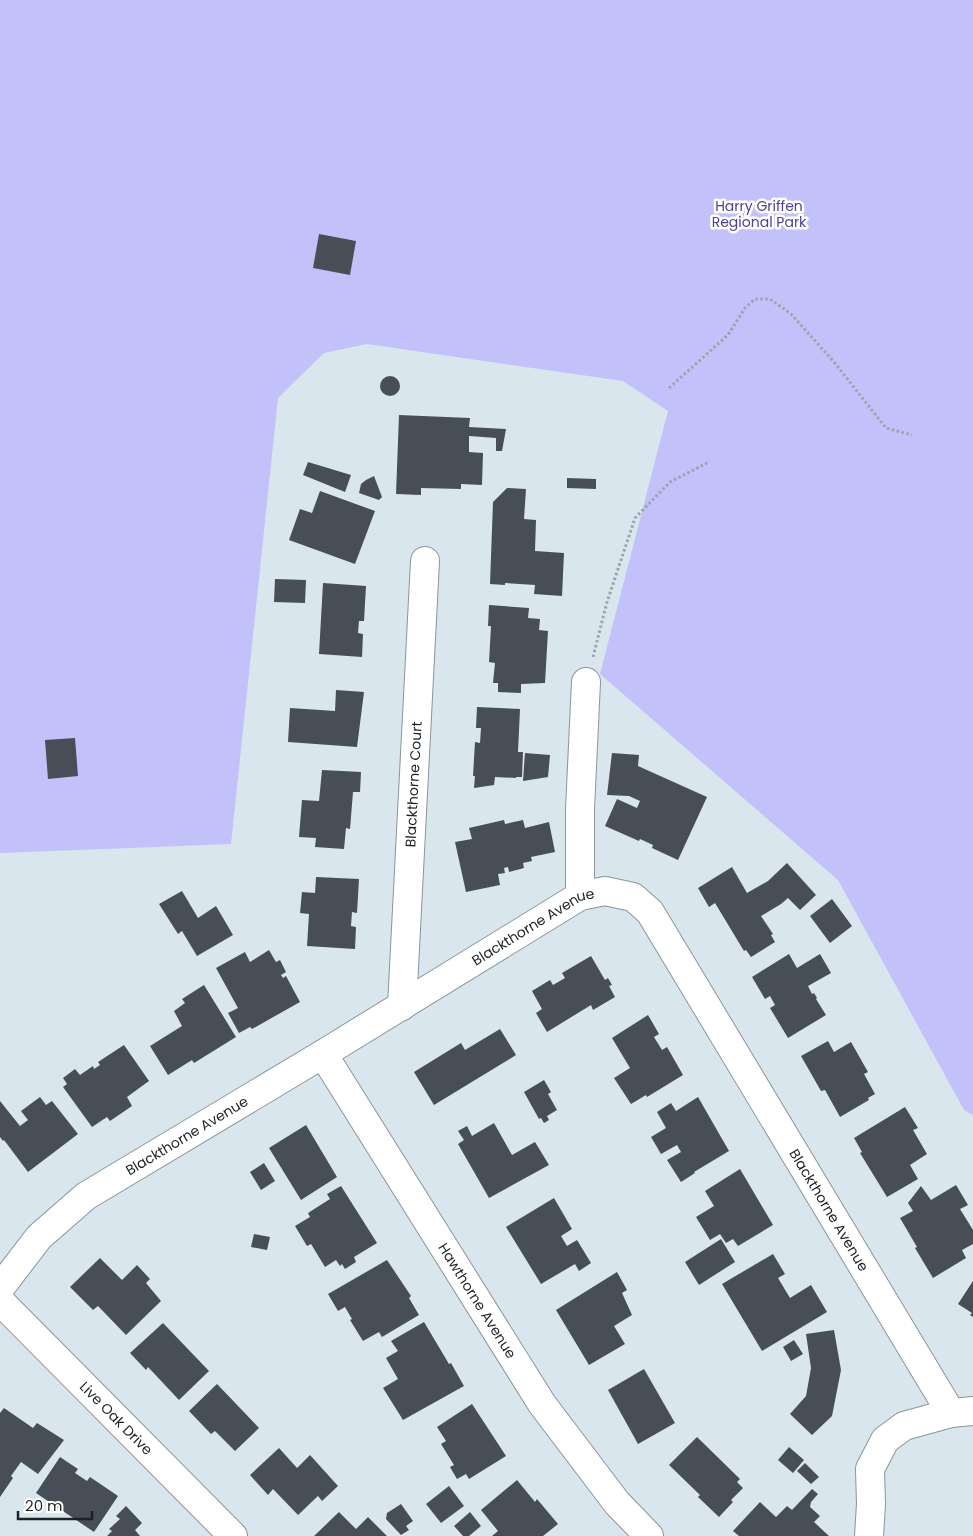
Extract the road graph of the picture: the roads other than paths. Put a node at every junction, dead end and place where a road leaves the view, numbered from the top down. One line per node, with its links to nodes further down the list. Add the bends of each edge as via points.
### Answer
1 (425, 561): 4 (street, Blackthorne Court)
2 (586, 682): 3 (street)
3 (580, 896): 4 (street, Blackthorne Avenue); 8 (street, Blackthorne Avenue, via 605,891 633,897 650,912)
4 (402, 1006): 5 (street, Blackthorne Avenue)
5 (323, 1054): 6 (street, Blackthorne Avenue, via 86,1196 39,1236); 10 (street, Hawthorne Avenue, via 542,1404 617,1503)
6 (0, 1288)
7 (0, 1301): 9 (street, Live Oak Drive)
8 (962, 1412): 11 (street, via 904,1426 885,1440 870,1469)
9 (232, 1536)
10 (649, 1536)
11 (869, 1536)

